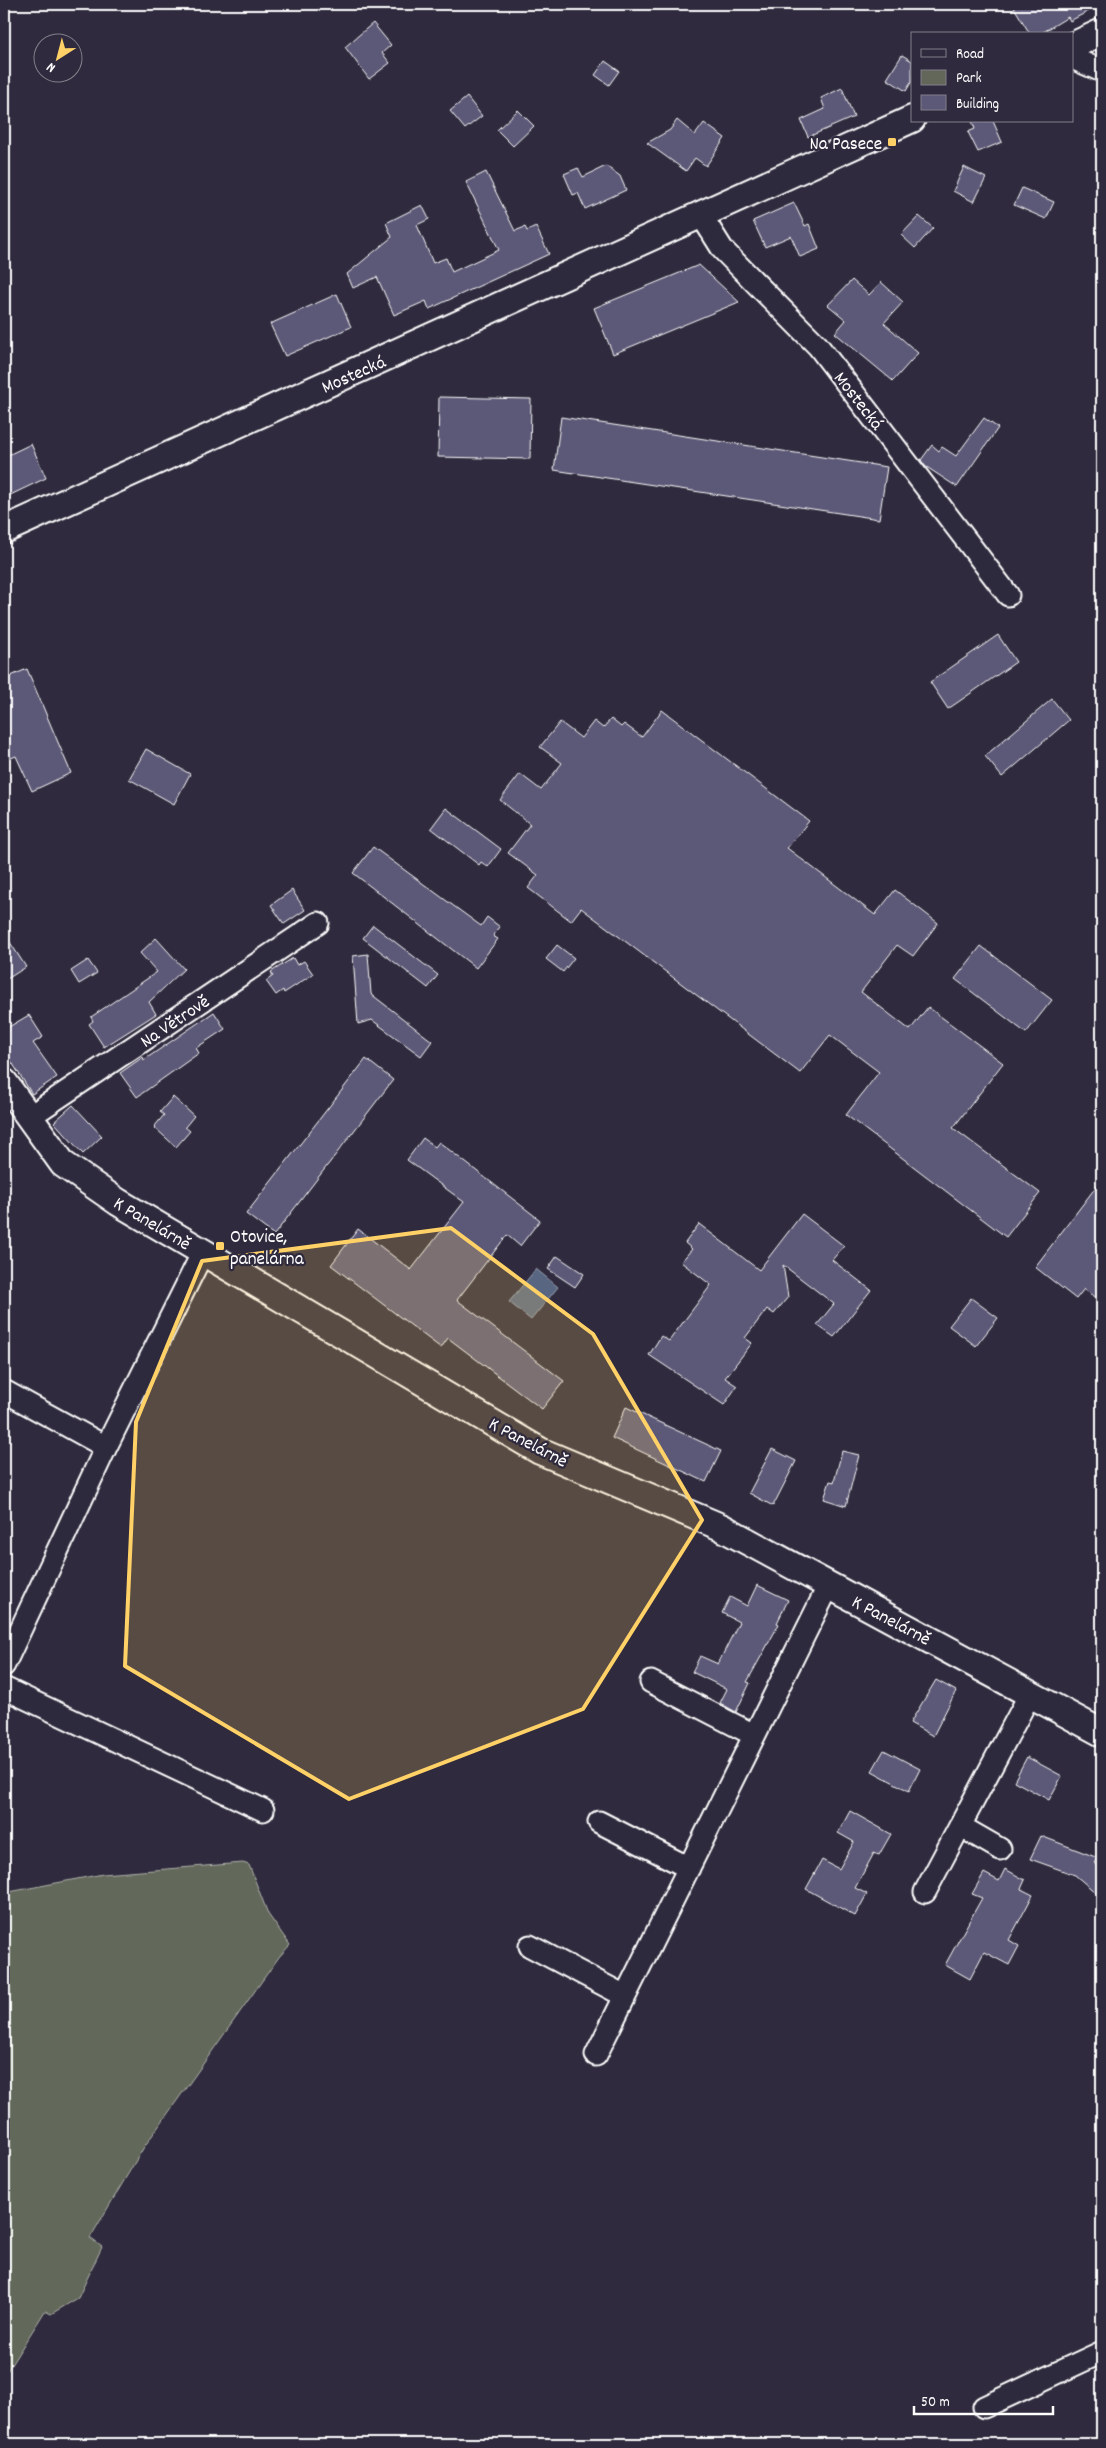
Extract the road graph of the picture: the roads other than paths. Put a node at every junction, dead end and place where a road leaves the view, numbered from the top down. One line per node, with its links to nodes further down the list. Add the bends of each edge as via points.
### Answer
1 (1102, 32): 2 (street)
2 (1074, 45)
3 (1074, 59): 4 (street)
4 (1102, 71)
5 (911, 119): 6 (street, Mostecká)
6 (702, 215): 7 (street, Mostecká); 8 (street, Mostecká, via 723,250 818,346)
7 (4, 530)
8 (1008, 595)
9 (318, 923): 11 (street, Na Větrově)
10 (4, 1082): 11 (street, K Panelárně)
11 (29, 1117): 12 (street, K Panelárně, via 63,1164 118,1202)
12 (203, 1252): 14 (street); 15 (street, K Panelárně, via 540,1451 721,1527)
13 (4, 1391): 14 (street)
14 (106, 1446): 16 (street)
15 (828, 1585): 19 (street, K Panelárně); 21 (street)
16 (4, 1665)
17 (651, 1682): 21 (street)
18 (4, 1688): 22 (street)
19 (1030, 1694): 20 (street, K Panelárně); 24 (street)
20 (1102, 1733)
21 (754, 1735): 26 (street)
22 (263, 1810)
23 (599, 1822): 26 (street)
24 (960, 1826): 25 (street); 27 (street)
25 (1000, 1848)
26 (689, 1868): 29 (street)
27 (924, 1892)
28 (530, 1946): 29 (street)
29 (625, 1996): 30 (street)
30 (596, 2055)
31 (1102, 2352): 32 (street)
32 (984, 2407)

